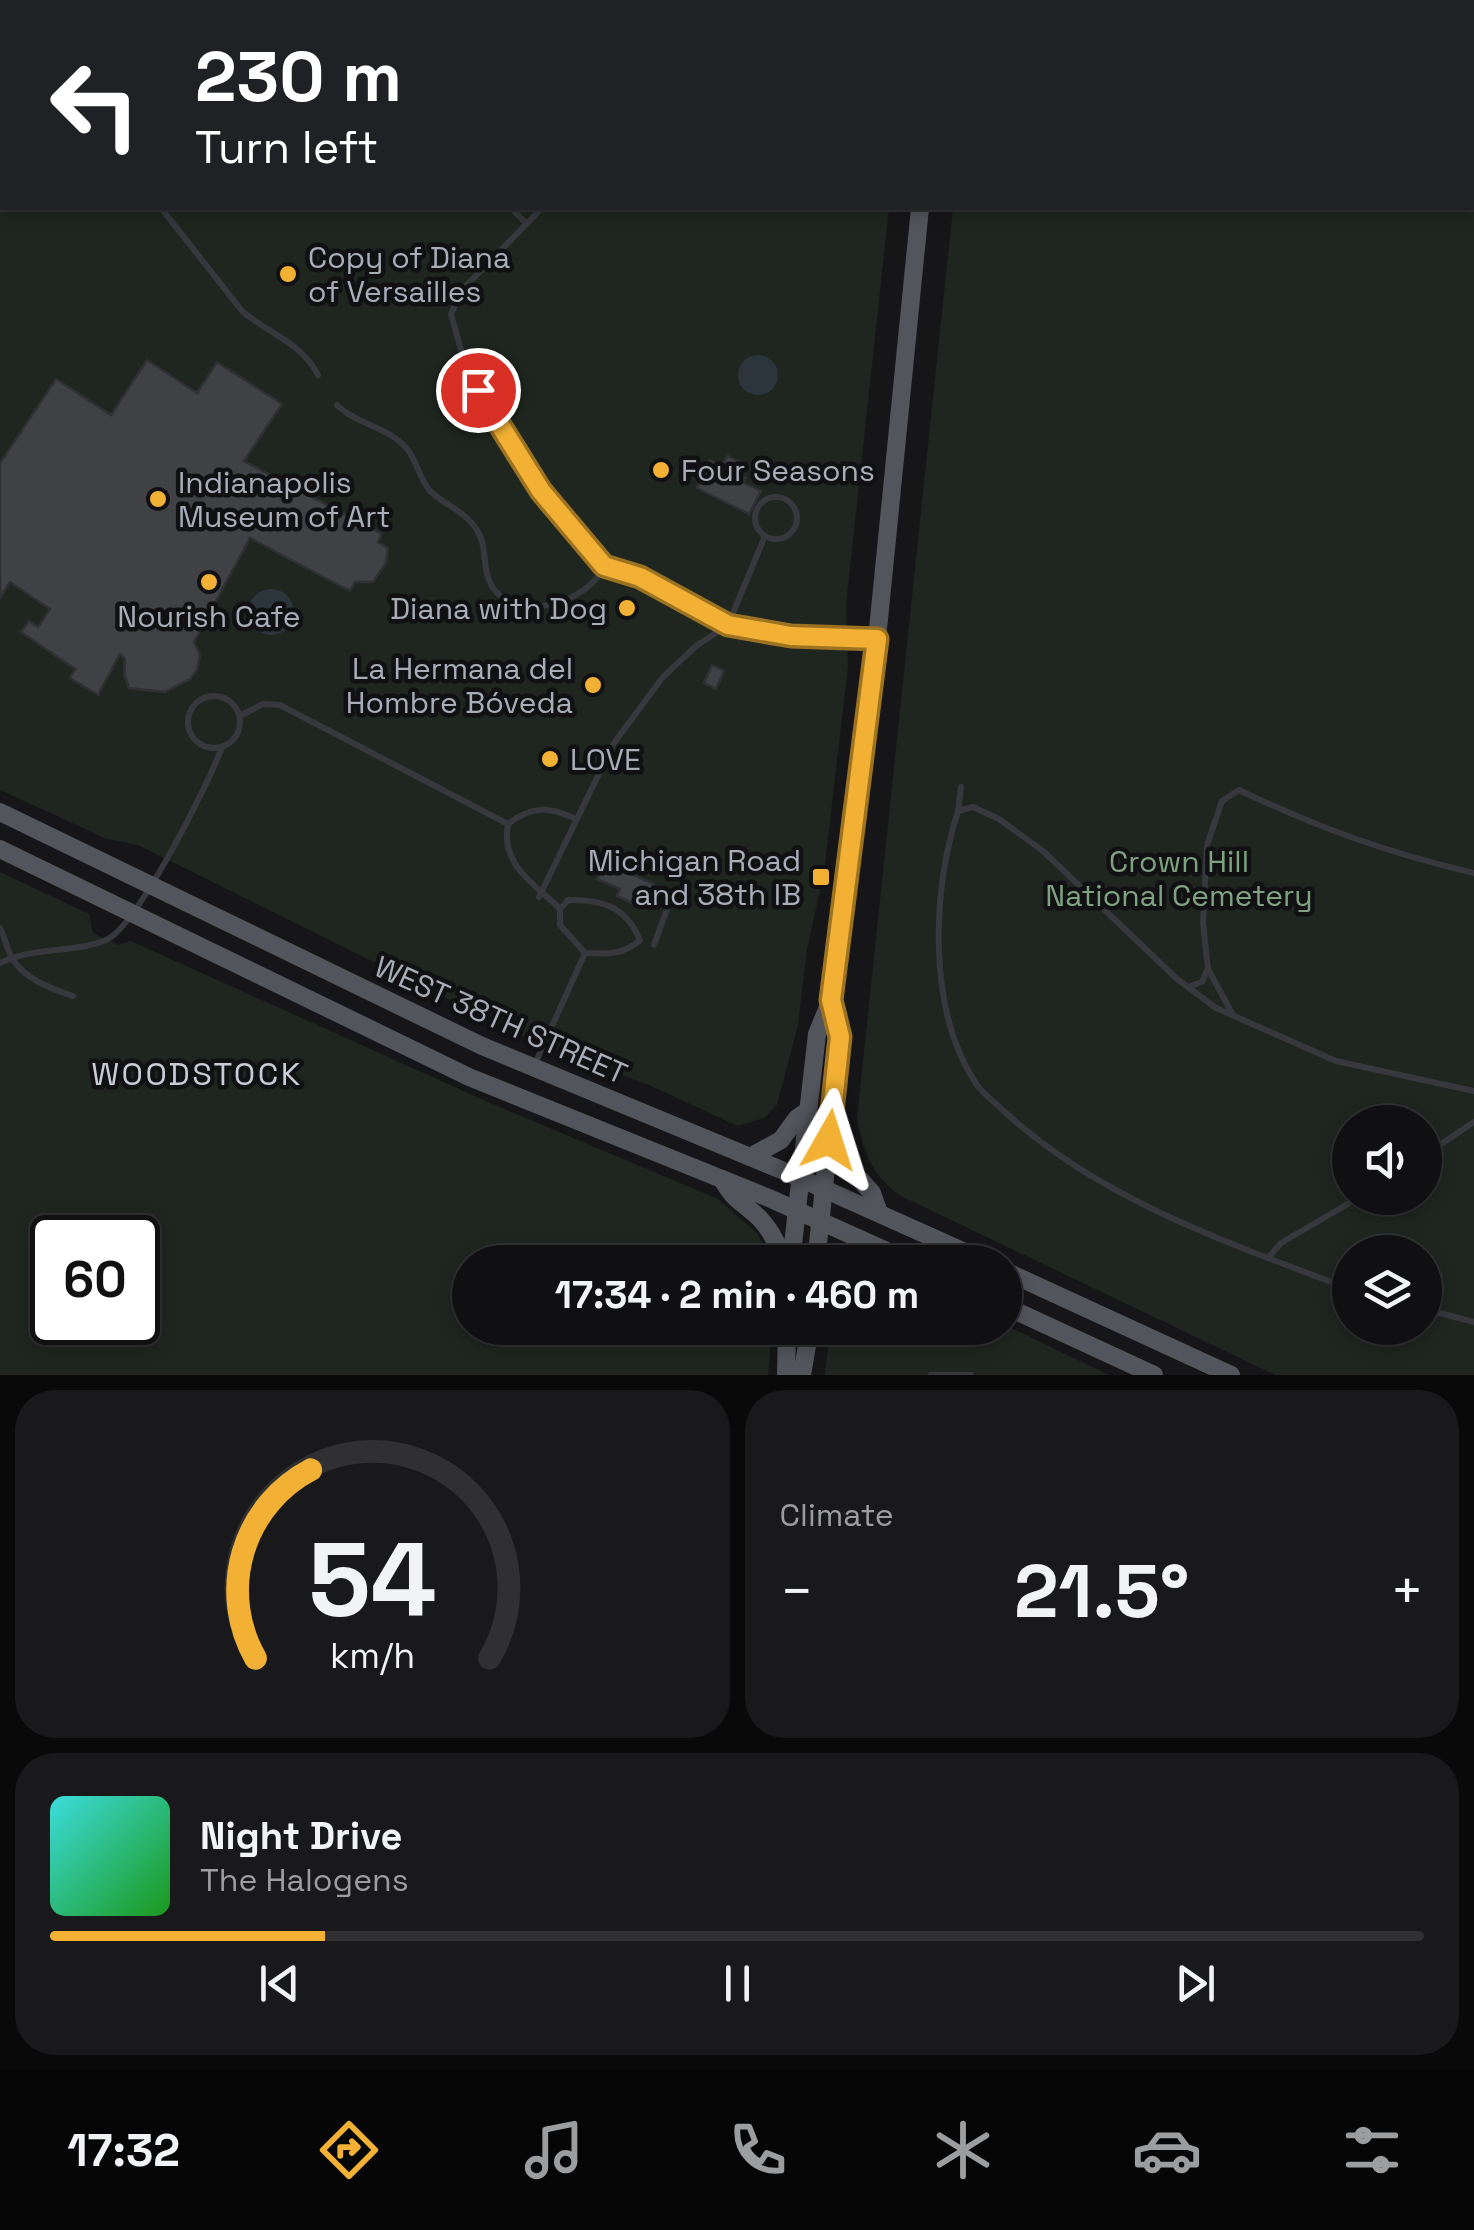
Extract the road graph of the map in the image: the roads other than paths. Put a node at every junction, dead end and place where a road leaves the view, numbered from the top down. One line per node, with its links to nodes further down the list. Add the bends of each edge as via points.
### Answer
1 (163, 210): 6 (lane, via 242,311 309,358)
2 (513, 210): 5 (lane)
3 (540, 210): 5 (lane)
4 (920, 210): 11 (main road)
5 (526, 223): 9 (lane, via 461,291 451,314 463,357 497,425)
6 (318, 375)
7 (337, 404): 9 (lane, via 391,435 408,450 429,490 469,518 481,535 488,578 510,602 566,600 586,590)
8 (765, 536): 8 (lane, via 779,539 796,528 797,514 787,500 772,497 760,504 756,526); 10 (lane)
9 (604, 566): 10 (lane, via 640,577)
10 (728, 625): 11 (lane, via 791,636); 17 (lane, via 696,646 652,691 614,744)
11 (877, 639): 34 (main road)
12 (240, 716): 13 (lane, via 237,736); 13 (lane, via 222,696 194,705 188,722 194,739); 18 (lane, via 263,704 280,705)
13 (222, 747): 21 (lane)
14 (961, 788): 15 (lane)
15 (958, 811): 32 (lane, via 973,808 999,819 1044,851); 54 (lane, via 938,921 941,983 978,1086 1028,1133 1103,1182)
16 (0, 812): 21 (main road, WEST 38TH STREET)
17 (576, 820): 18 (lane, via 533,808); 22 (lane)
18 (508, 824): 22 (lane, via 512,862)
19 (0, 848): 25 (main road, WEST 38TH STREET)
20 (1474, 873): 31 (lane, via 1336,834 1240,790 1222,801 1207,845)
21 (151, 885): 25 (lane); 36 (main road, WEST 38TH STREET)
22 (541, 894): 24 (lane)
23 (670, 901): 27 (lane)
24 (560, 909): 28 (lane, via 560,925); 28 (lane, via 568,900 611,904 632,922 640,940 630,950)
25 (133, 914): 29 (lane, via 110,938); 43 (main road, WEST 38TH STREET, via 469,1078)
26 (0, 928): 29 (lane)
27 (654, 945)
28 (585, 953): 36 (lane)
29 (12, 958): 30 (lane); 33 (lane, via 42,984)
30 (0, 964)
31 (1208, 969): 32 (lane, via 1202,982); 35 (lane)
32 (1187, 987): 35 (lane)
33 (73, 996)
34 (831, 1000): 38 (main road, via 817,1034); 39 (main road, via 840,1037)
35 (1234, 1017): 37 (lane, via 1336,1061)
36 (533, 1069): 42 (main road, WEST 38TH STREET)
37 (1474, 1090)
38 (807, 1111): 42 (main road, via 776,1144); 45 (main road)
39 (831, 1120): 44 (main road); 46 (main road, via 850,1168)
40 (1474, 1122): 41 (lane)
41 (1442, 1144)
42 (750, 1156): 45 (main road, WEST 38TH STREET)
43 (722, 1179): 45 (main road, WEST 38TH STREET); 49 (main road)
44 (824, 1188): 45 (main road, WEST 38TH STREET); 46 (main road, WEST 38TH STREET); 48 (main road)
45 (798, 1195): 48 (main road, WEST 38TH STREET); 50 (main road)
46 (879, 1213): 53 (main road, WEST 38TH STREET)
47 (1332, 1213): 54 (lane)
48 (821, 1215): 51 (main road); 52 (main road, WEST 38TH STREET)
49 (776, 1245)
50 (793, 1245)
51 (818, 1245)
52 (878, 1245)
53 (950, 1245)
54 (1268, 1258): 56 (lane)
55 (1022, 1279): 67 (main road)
56 (1332, 1282)
57 (1022, 1314): 66 (main road)
58 (1442, 1314): 59 (lane)
59 (1474, 1322)
60 (787, 1345): 62 (main road)
61 (807, 1345): 63 (main road)
62 (786, 1375)
63 (802, 1375)
64 (930, 1375): 65 (lane)
65 (971, 1375)
66 (1154, 1375)
67 (1231, 1375)

